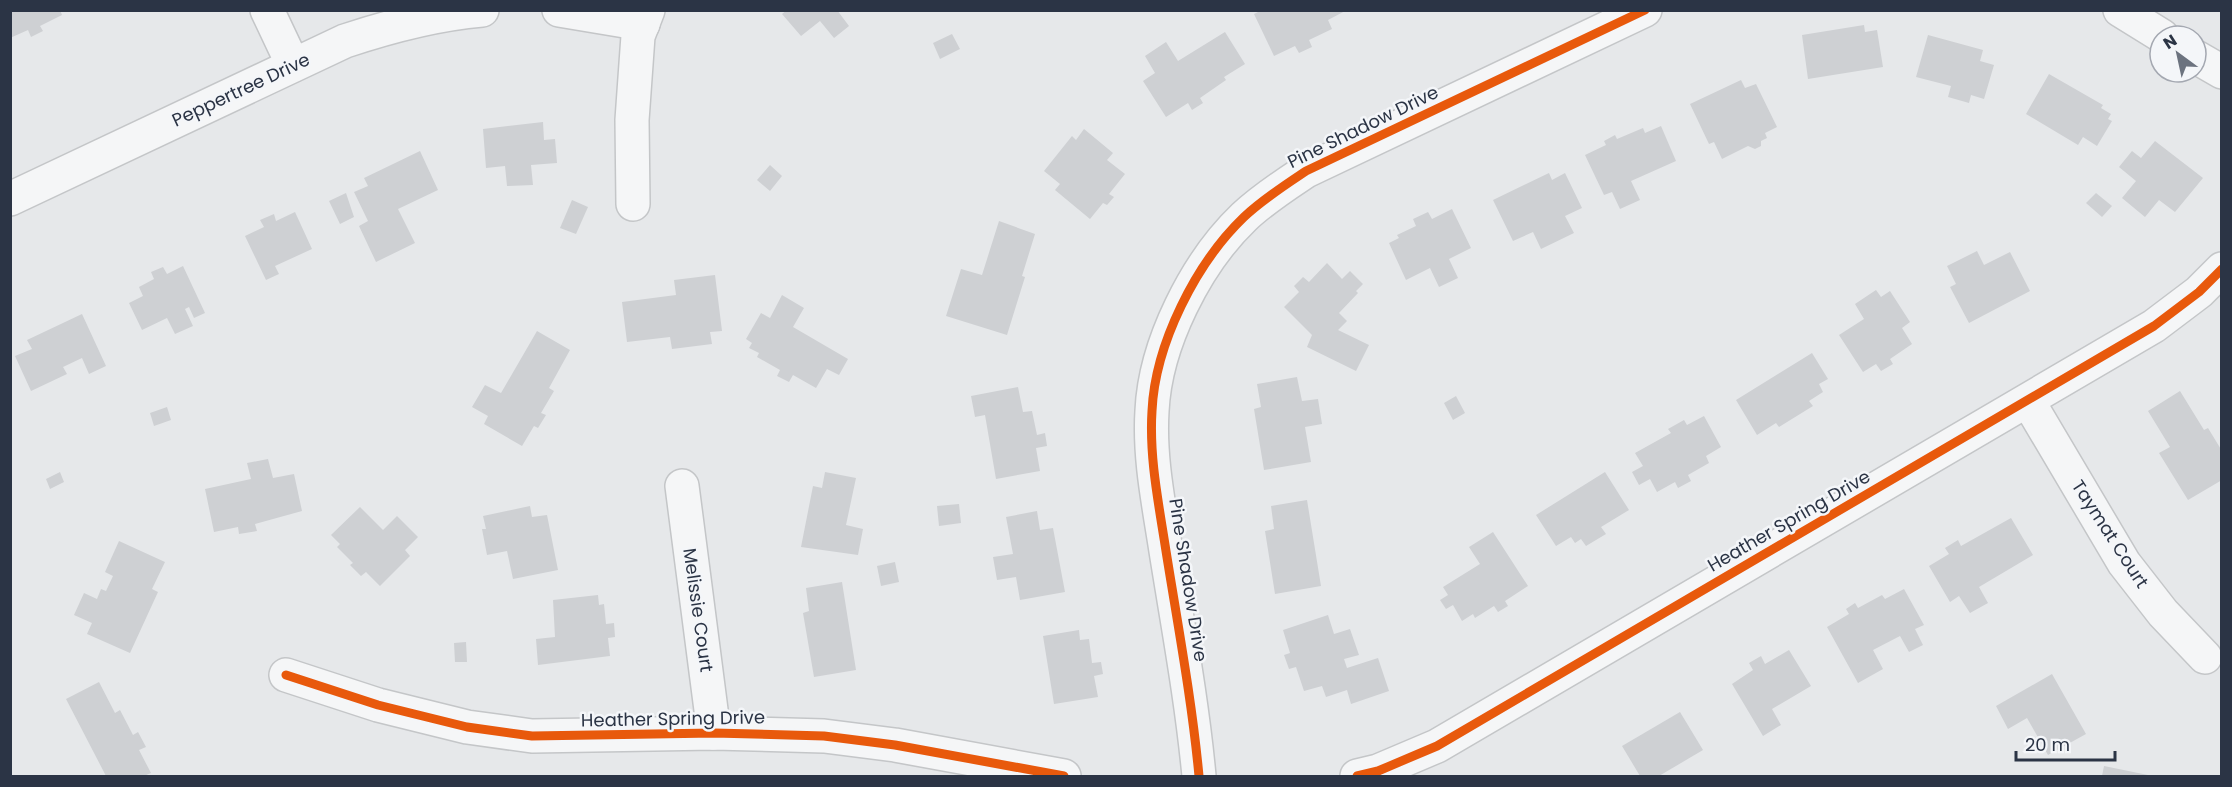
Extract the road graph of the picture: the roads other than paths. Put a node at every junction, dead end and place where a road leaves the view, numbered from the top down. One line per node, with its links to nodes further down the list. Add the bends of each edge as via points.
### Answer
1 (267, 10): 9 (street)
2 (482, 10): 9 (street, Peppertree Drive, via 385,28)
3 (559, 10): 6 (street)
4 (1645, 10): 20 (street, Pine Shadow Drive, via 1306,171 1244,217 1200,272 1169,333 1152,410 1154,476 1192,701)
5 (2120, 10): 7 (street)
6 (645, 17): 12 (street, via 638,36 632,120)
7 (2148, 27)
8 (2208, 64): 10 (street)
9 (293, 65): 11 (street, Peppertree Drive)
10 (2222, 72)
11 (10, 199)
12 (633, 204)
13 (2222, 269): 14 (street, Heather Spring Drive, via 2154,326)
14 (2028, 401): 16 (street, Taymat Court, via 2124,563 2163,613); 21 (street, Heather Spring Drive, via 1437,746)
15 (682, 486): 18 (street, Melissie Court)
16 (2205, 657)
17 (286, 675): 18 (street, Heather Spring Drive, via 400,710 532,736)
18 (714, 733): 19 (street, Heather Spring Drive, via 824,736 895,745)
19 (1064, 777)
20 (1199, 777)
21 (1357, 777)

